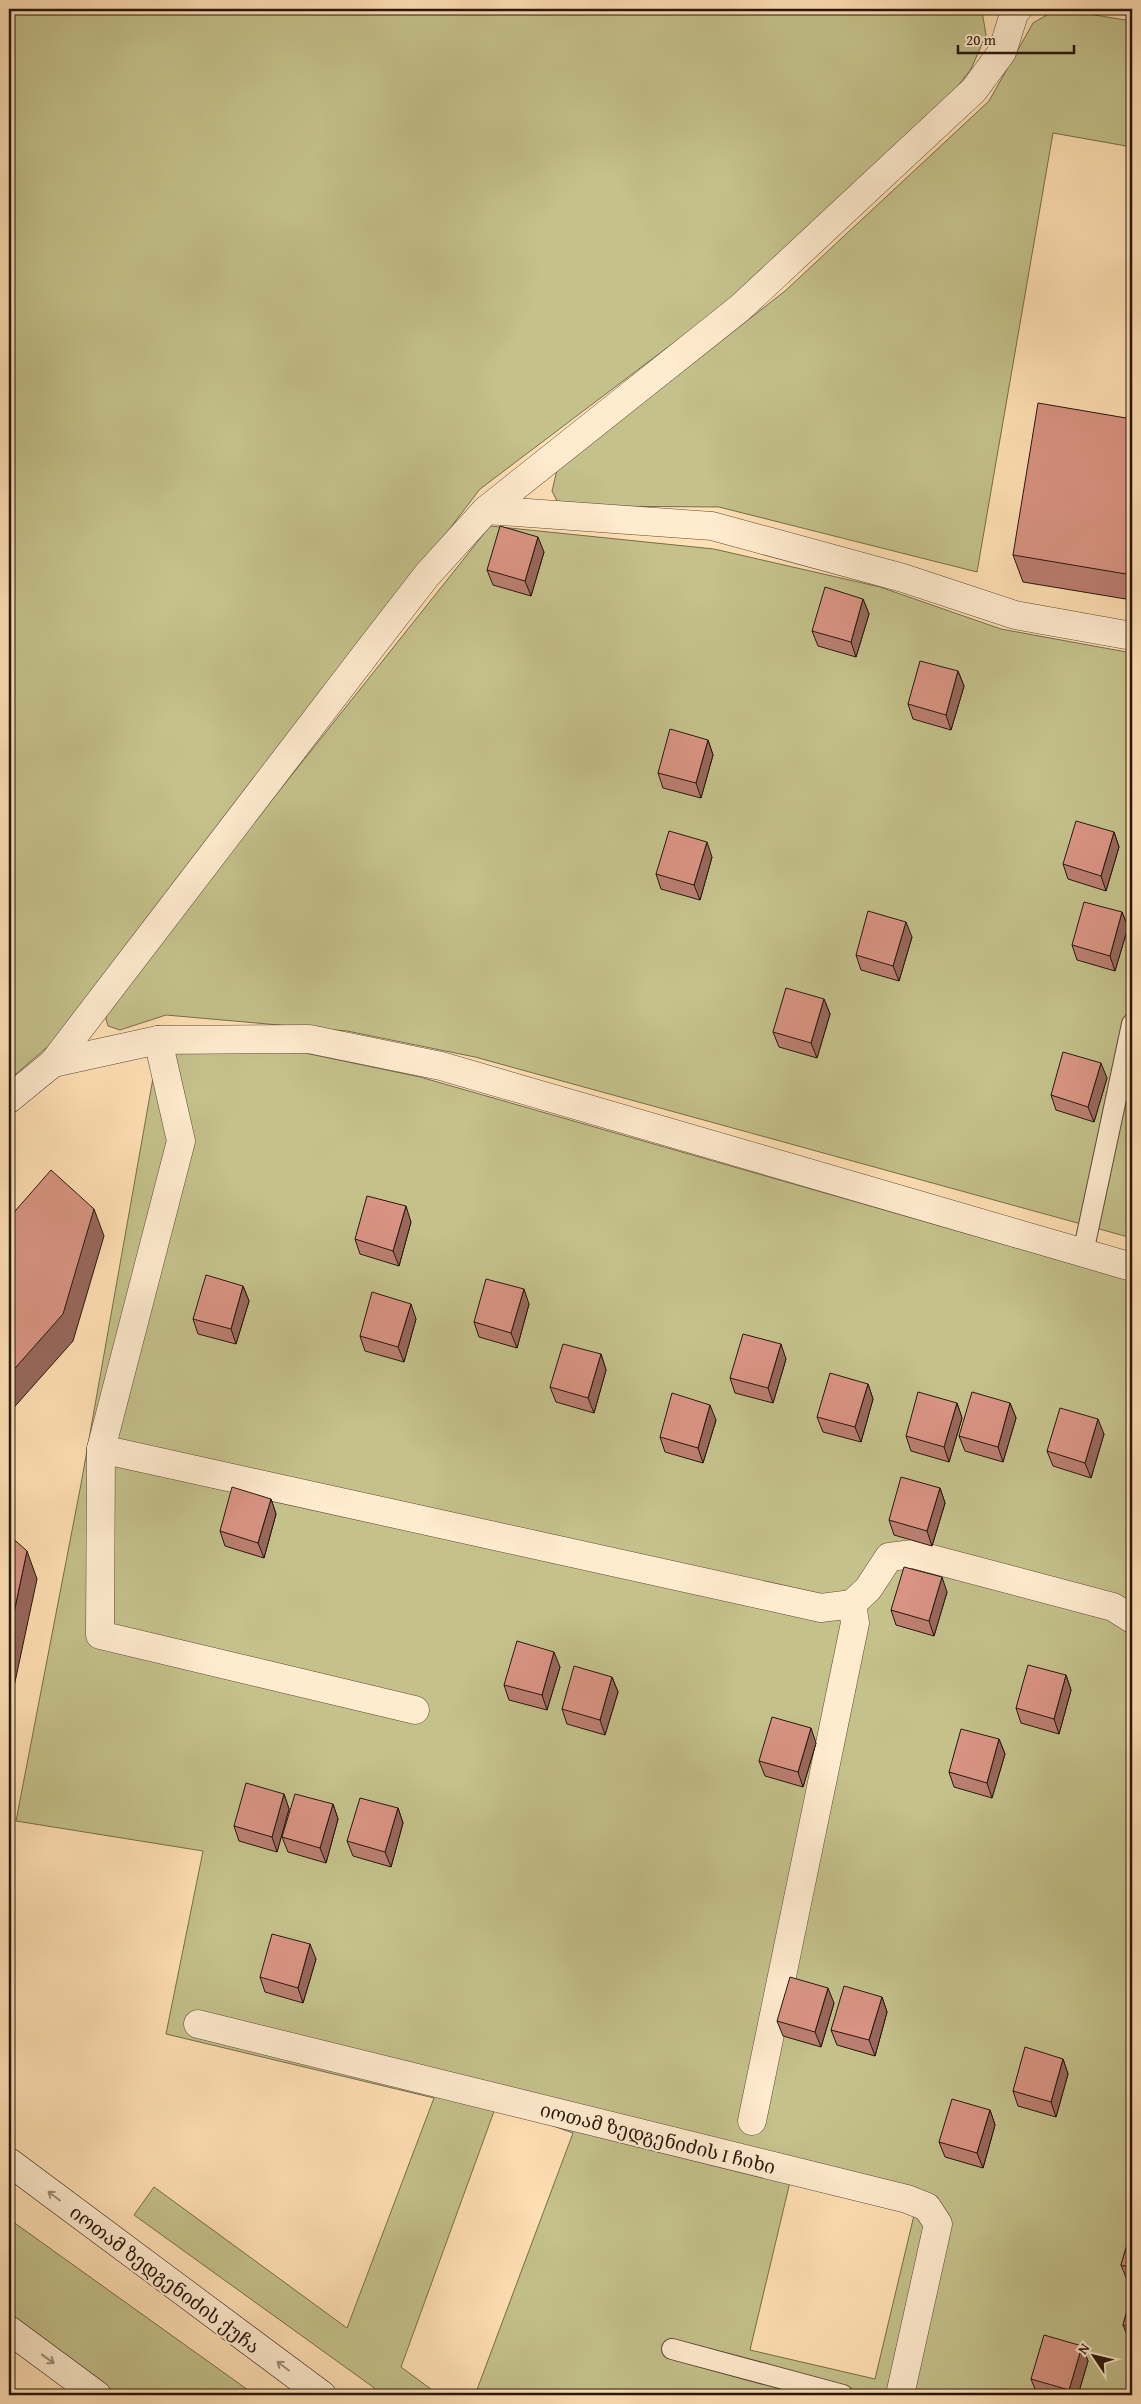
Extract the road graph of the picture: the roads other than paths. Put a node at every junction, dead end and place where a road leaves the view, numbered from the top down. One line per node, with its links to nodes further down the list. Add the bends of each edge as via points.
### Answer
1 (1015, 9): 2 (street, via 1002,52 974,90 740,308)
2 (486, 510): 3 (street, via 712,526 902,578 1015,615); 6 (street, via 427,575 374,642)
3 (1132, 636)
4 (1132, 1024): 8 (lane)
5 (158, 1040): 6 (street); 8 (street, via 309,1039 441,1066); 10 (street, via 181,1141)
6 (53, 1062): 7 (street)
7 (9, 1098)
8 (1083, 1253): 9 (street)
9 (1132, 1267)
10 (101, 1449): 11 (street, via 821,1608); 13 (street, via 100,1635)
11 (852, 1604): 12 (street, via 868,1589 889,1557 913,1554 1113,1607); 15 (street, via 855,1623)
12 (1132, 1619)
13 (415, 1710)
14 (198, 2024): 22 (street, იოთამ ზედგენიძის I ჩიხი, via 927,2207 938,2224)
15 (752, 2121)
16 (9, 2162): 20 (street, იოთამ ზედგენიძის ქუჩა, one-way to 16)
17 (9, 2330): 19 (street, one-way to 19)
18 (672, 2349): 21 (lane)
19 (88, 2393)
20 (322, 2395)
21 (843, 2395)
22 (900, 2395)

